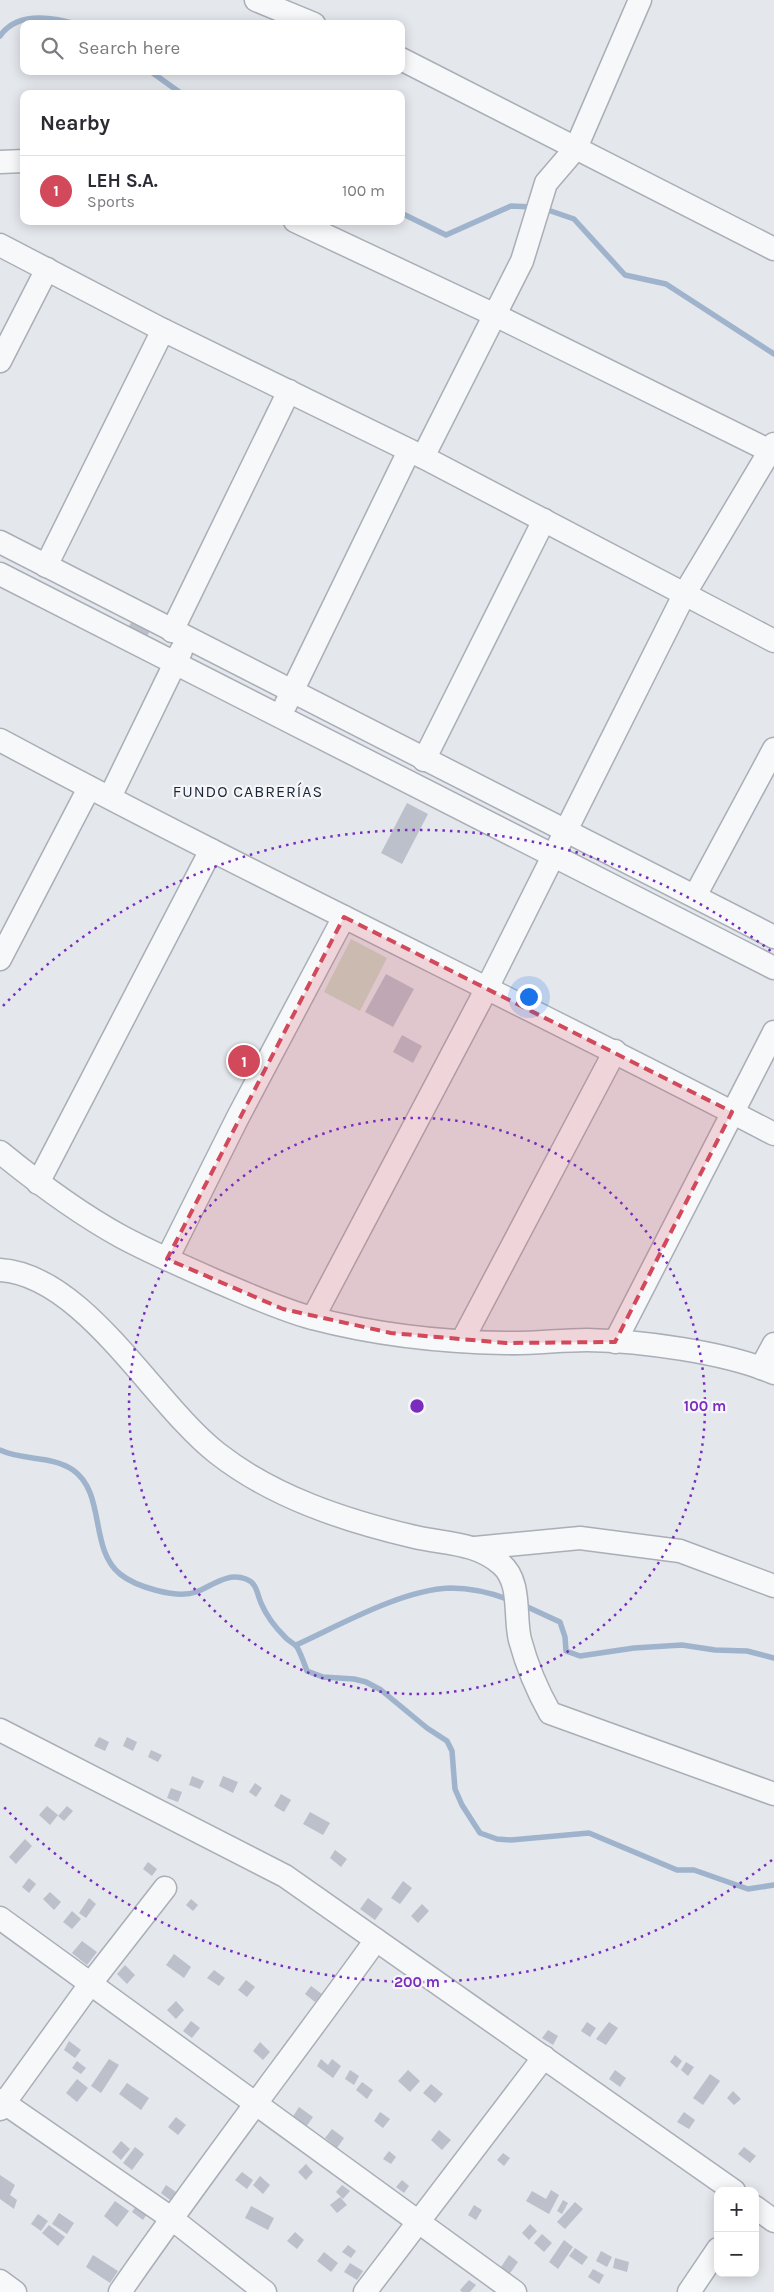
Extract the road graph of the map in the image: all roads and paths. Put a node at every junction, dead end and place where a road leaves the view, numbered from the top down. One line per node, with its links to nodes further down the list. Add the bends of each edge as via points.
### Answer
1 (256, 0): 3 (street)
2 (640, 0): 5 (street)
3 (304, 20)
4 (405, 61): 5 (street)
5 (576, 148): 10 (street); 12 (street, via 546,183 522,261)
6 (20, 161): 7 (street)
7 (0, 162)
8 (304, 225): 12 (street)
9 (0, 245): 11 (street)
10 (774, 249)
11 (47, 269): 13 (street); 14 (street)
12 (495, 315): 16 (street); 17 (street)
13 (163, 330): 15 (street); 20 (street)
14 (0, 361)
15 (289, 391): 17 (street); 23 (street)
16 (772, 448): 22 (street)
17 (416, 454): 18 (street); 26 (street)
18 (544, 520): 22 (street); 30 (street)
19 (0, 542): 20 (street)
20 (46, 566): 23 (street)
21 (0, 574): 25 (street)
22 (685, 593): 24 (street); 33 (street)
23 (180, 635): 25 (street); 26 (street)
24 (774, 641)
25 (176, 663): 27 (street); 32 (street)
26 (292, 692): 27 (street); 30 (street)
27 (280, 717): 35 (street)
28 (0, 740): 31 (street)
29 (774, 749): 36 (street)
30 (424, 760): 33 (street)
31 (90, 788): 32 (street); 39 (street)
32 (110, 797): 34 (street)
33 (566, 830): 35 (street); 36 (street)
34 (211, 850): 37 (street); 47 (street)
35 (553, 857): 40 (street); 41 (street)
36 (695, 896): 38 (street)
37 (344, 917): 41 (street); 48 (street)
38 (774, 937)
39 (0, 959)
40 (774, 968)
41 (487, 988): 43 (street); 50 (street)
42 (774, 1032): 44 (street)
43 (615, 1051): 44 (street); 51 (street)
44 (732, 1112): 45 (street); 52 (street)
45 (774, 1134)
46 (0, 1152): 47 (street)
47 (38, 1183): 48 (street, via 122,1237)
48 (167, 1260): 50 (street, via 283,1309)
49 (0, 1270): 55 (street, via 16,1271 33,1278 76,1305 216,1452 262,1481 301,1502 369,1524)
50 (313, 1318): 51 (street, via 391,1333)
51 (462, 1341): 52 (street)
52 (615, 1342): 54 (street, via 702,1354)
53 (774, 1344): 54 (street)
54 (767, 1370)
55 (476, 1548): 56 (street, via 580,1538 680,1551); 58 (street, via 503,1566 509,1576 517,1602 519,1638 535,1687 550,1713)
56 (774, 1586)
57 (0, 1730): 61 (street, via 285,1876)
58 (774, 1794)
59 (165, 1888): 62 (street)
60 (0, 1918): 62 (street)
61 (376, 1940): 63 (street); 65 (street)
62 (91, 1984): 64 (street); 65 (street)
63 (544, 2057): 66 (street); 69 (street)
64 (1, 2104): 68 (street)
65 (258, 2104): 68 (street); 69 (street)
66 (728, 2187)
67 (759, 2210): 70 (street)
68 (171, 2218): 74 (street); 75 (street)
69 (418, 2220): 76 (street); 77 (street)
70 (774, 2221)
71 (714, 2255): 78 (street)
72 (0, 2281): 73 (street)
73 (16, 2292)
74 (120, 2292)
75 (266, 2292)
76 (365, 2292)
77 (515, 2292)
78 (689, 2292)

